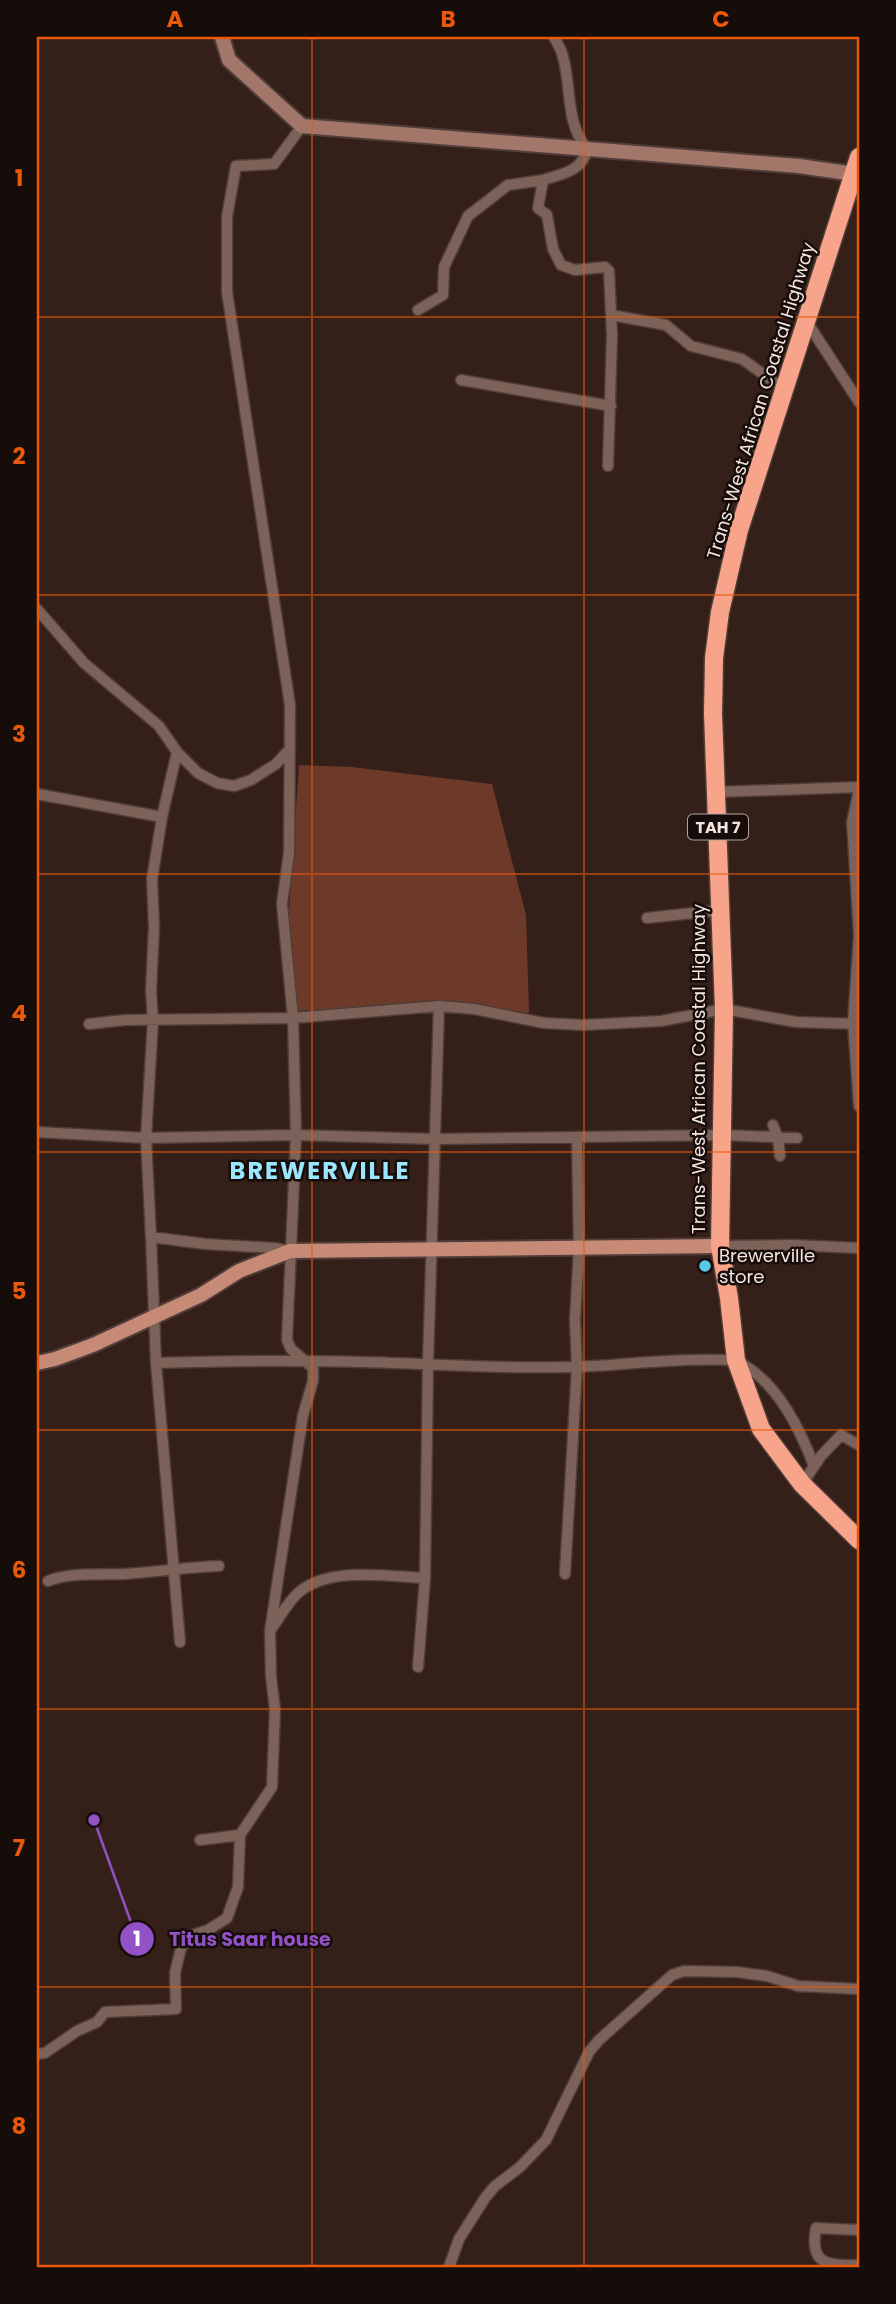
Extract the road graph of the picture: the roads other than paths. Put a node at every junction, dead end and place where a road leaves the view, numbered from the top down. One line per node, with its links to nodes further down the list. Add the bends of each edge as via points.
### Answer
1 (222, 37): 3 (street, via 229,60)
2 (554, 37): 4 (street, via 563,57 570,113)
3 (302, 126): 4 (street); 16 (street, via 274,164 236,166 226,244 227,292 290,705)
4 (587, 149): 5 (street); 6 (street, via 578,168)
5 (858, 169): 9 (highway, Trans-West African Coastal Highway / TAH 7)
6 (543, 180): 7 (street, via 508,186 468,216 444,267 443,295); 8 (street, via 538,208 547,215 561,265 575,270 605,267)
7 (418, 310)
8 (611, 315): 11 (street, via 666,325 691,346 742,359); 13 (street)
9 (807, 322): 11 (highway, Trans-West African Coastal Highway / TAH 7); 12 (street)
10 (461, 380): 13 (street)
11 (784, 389): 19 (highway, Trans-West African Coastal Highway / TAH 7, via 739,530 720,612 713,715)
12 (859, 402)
13 (611, 405): 14 (street)
14 (608, 466)
15 (37, 609): 17 (street, via 84,663 159,726)
16 (290, 749): 17 (street, via 276,764 234,786 198,773); 26 (street, via 289,853 282,904)
17 (177, 752): 21 (street)
18 (859, 788): 19 (street); 28 (street, via 852,822 859,935)
19 (717, 792): 22 (highway, Trans-West African Coastal Highway / TAH 7)
20 (37, 794): 21 (street)
21 (162, 817): 27 (street, via 152,879)
22 (721, 910): 23 (street); 25 (highway, Trans-West African Coastal Highway / TAH 7)
23 (647, 918)
24 (439, 1006): 25 (street, via 583,1025 661,1021); 26 (street); 39 (street)
25 (724, 1009): 28 (street, via 796,1021); 34 (highway, Trans-West African Coastal Highway / TAH 7)
26 (293, 1018): 27 (street); 33 (street)
27 (153, 1020): 29 (street); 36 (street)
28 (856, 1023): 30 (street)
29 (89, 1024)
30 (859, 1106)
31 (774, 1125): 37 (street)
32 (37, 1132): 36 (street)
33 (296, 1135): 36 (street); 39 (street); 46 (street)
34 (723, 1135): 35 (street); 37 (street); 42 (highway, Trans-West African Coastal Highway / TAH 7)
35 (577, 1137): 39 (street); 43 (street)
36 (146, 1138): 41 (street)
37 (778, 1138): 38 (street); 40 (street)
38 (797, 1138)
39 (435, 1139): 45 (street)
40 (780, 1156)
41 (150, 1237): 46 (street); 47 (street)
42 (720, 1246): 43 (main road); 44 (street); 49 (highway, Trans-West African Coastal Highway / TAH 7)
43 (579, 1248): 45 (main road); 53 (street)
44 (859, 1248)
45 (432, 1250): 46 (main road); 52 (street)
46 (290, 1251): 47 (main road, via 239,1271); 48 (street, via 287,1340)
47 (154, 1318): 50 (main road); 51 (street)
48 (306, 1360): 51 (street); 52 (street); 63 (street, via 313,1368 313,1381 303,1415)
49 (736, 1360): 53 (street); 55 (street, via 761,1377 781,1402); 56 (highway, Trans-West African Coastal Highway / TAH 7, via 761,1429)
50 (37, 1363)
51 (156, 1363): 59 (street)
52 (428, 1364): 53 (street); 61 (street)
53 (578, 1367): 60 (street)
54 (859, 1445): 55 (street, via 841,1435)
55 (814, 1466): 56 (street)
56 (803, 1484): 57 (highway, Trans-West African Coastal Highway / TAH 7)
57 (859, 1540)
58 (219, 1566): 59 (street)
59 (174, 1568): 62 (street); 64 (street)
60 (565, 1574)
61 (425, 1578): 63 (street, via 336,1576 314,1583 298,1594); 65 (street)
62 (48, 1581)
63 (270, 1631): 66 (street, via 275,1709 272,1787)
64 (180, 1642)
65 (418, 1667)
66 (240, 1835): 67 (street); 69 (street, via 239,1887 227,1918 190,1936 181,1948 175,1973 176,2009 105,2012 97,2022)
67 (200, 1840)
68 (859, 1989): 73 (street, via 798,1986 737,1972 672,1975 589,2052 546,2140 485,2198 459,2239)
69 (37, 2054)
70 (859, 2230): 72 (street, via 816,2228 813,2244)
71 (859, 2265): 72 (street)
72 (825, 2266)
73 (449, 2267)

